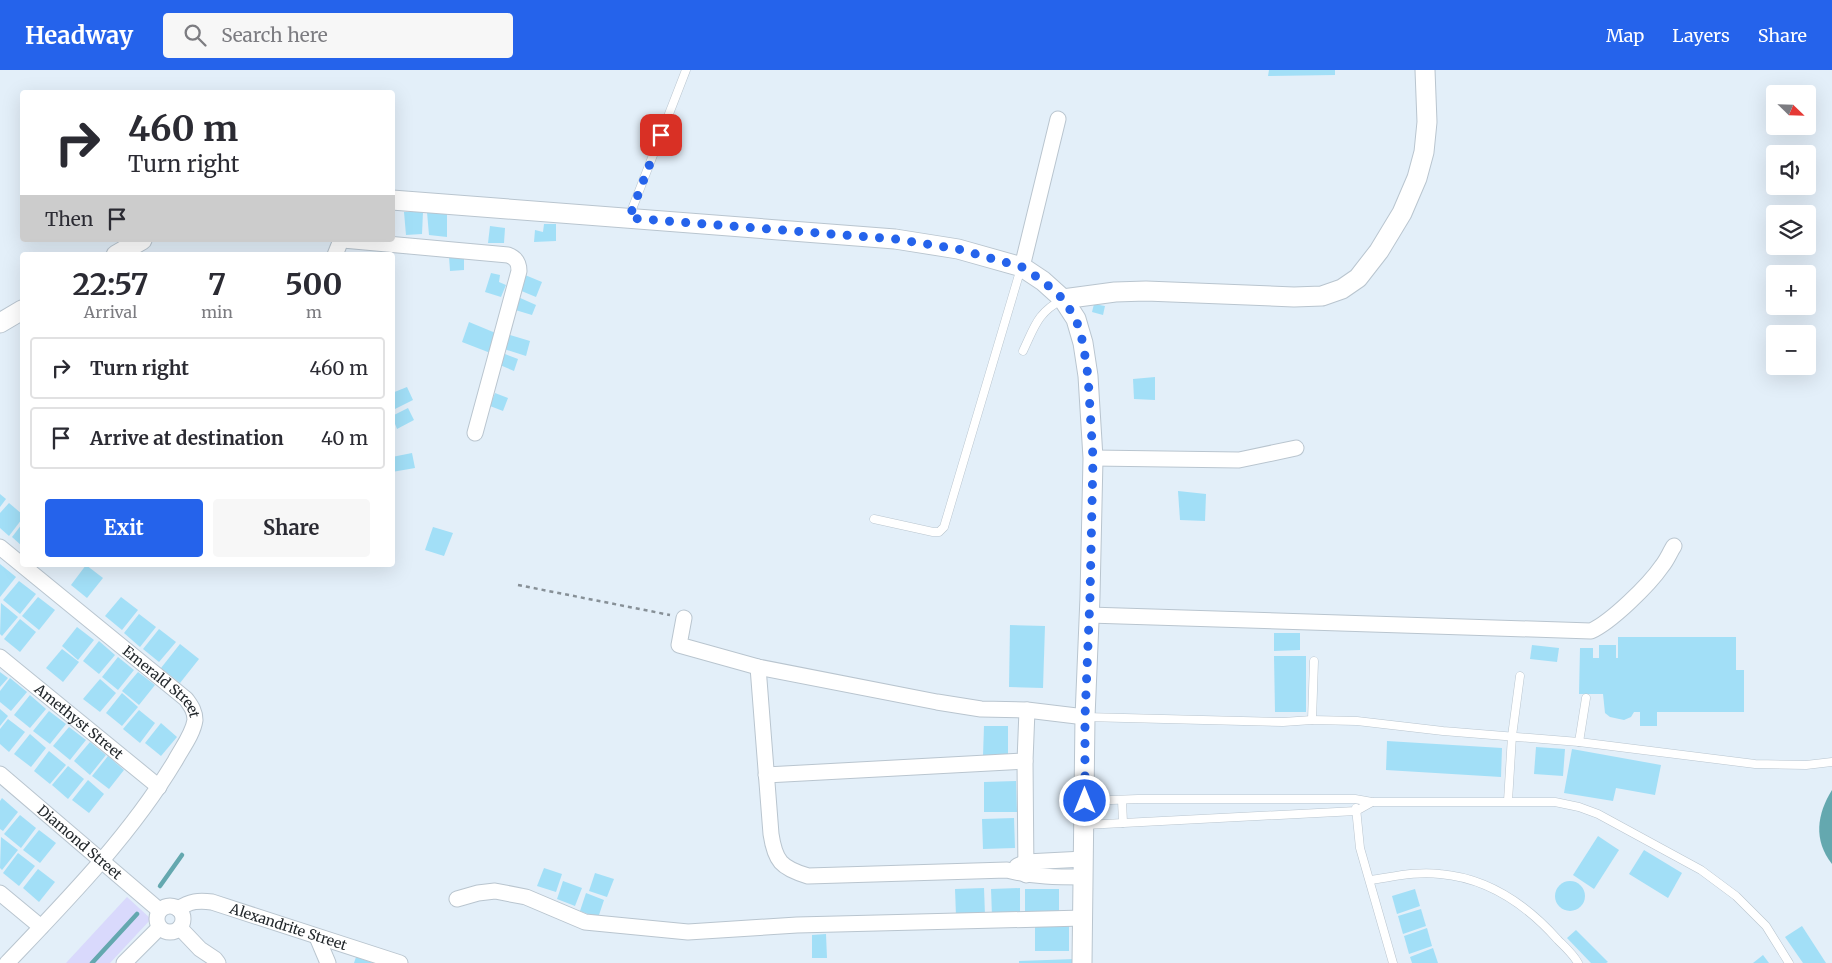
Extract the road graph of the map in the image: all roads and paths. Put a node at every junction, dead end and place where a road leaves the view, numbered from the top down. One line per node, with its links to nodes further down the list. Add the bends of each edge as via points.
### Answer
1 (686, 70): 5 (lane)
2 (1425, 70): 10 (street, via 1427,122 1417,178 1402,213 1379,251 1358,278 1342,289 1322,296 1294,298 1146,291)
3 (1058, 120): 9 (street)
4 (395, 200): 5 (street)
5 (629, 218): 9 (street, via 895,239 958,249)
6 (136, 242): 8 (street)
7 (364, 242): 14 (street, via 508,255 520,265)
8 (120, 248)
9 (1022, 267): 10 (street); 17 (lane, via 944,527 940,532 933,532)
10 (1063, 299): 13 (lane, via 1042,314); 16 (street, via 1076,319 1083,343)
11 (20, 311): 12 (street)
12 (0, 323)
13 (1023, 351)
14 (475, 433)
15 (1296, 448): 16 (street, via 1239,460)
16 (1093, 458): 23 (street)
17 (874, 519)
18 (1674, 546): 23 (street, via 1663,566 1644,586 1610,618 1590,631)
19 (0, 547): 20 (street, Emerald Street)
20 (20, 563)
21 (24, 567): 39 (street, Emerald Street, via 193,707 194,721 188,739)
22 (518, 585): 24 (path)
23 (1089, 615): 31 (street)
24 (684, 618): 27 (street, via 679,645)
25 (0, 657): 39 (street, Amethyst Street)
26 (1314, 661): 32 (lane)
27 (758, 667): 30 (street, via 981,709); 38 (street)
28 (1520, 676): 33 (lane)
29 (1586, 698): 34 (lane)
30 (1027, 710): 31 (street); 35 (street)
31 (1085, 717): 32 (lane); 42 (street)
32 (1312, 720): 33 (lane, via 1357,721)
33 (1512, 736): 34 (lane); 44 (lane)
34 (1579, 742): 36 (lane, via 1755,764)
35 (1025, 761): 38 (street); 49 (street)
36 (1832, 762)
37 (0, 774): 48 (street, Diamond Street)
38 (766, 775): 49 (street, via 774,853 782,865 795,872 808,876)
39 (159, 787): 48 (street, Emerald Street)
40 (1355, 799): 41 (lane); 43 (lane); 45 (lane)
41 (1122, 800): 42 (lane); 46 (lane)
42 (1085, 801): 47 (street)
43 (1372, 802): 44 (lane); 45 (lane)
44 (1508, 802): 70 (lane, via 1555,802 1579,807 1701,870 1736,896 1766,926)
45 (1356, 811): 46 (lane); 51 (lane, via 1360,848)
46 (1123, 823): 47 (lane)
47 (1085, 825): 50 (street)
48 (101, 860): 55 (street, Diamond Street); 57 (street, Emerald Street)
49 (1026, 868): 50 (street)
50 (1084, 868): 56 (street)
51 (1371, 880): 68 (lane); 69 (lane, via 1438,873 1464,877 1487,886 1531,912)
52 (0, 893): 57 (street)
53 (457, 898): 56 (street, via 495,891 526,896 585,922 688,932 797,925)
54 (178, 908): 55 (street, via 166,906); 59 (street, via 183,918); 60 (street, Alexandrite Street, via 192,901 212,902)
55 (160, 910): 58 (street, via 156,919)
56 (1083, 918): 67 (street)
57 (41, 927): 62 (street, Emerald Street)
58 (159, 928): 59 (street, via 172,932); 63 (street)
59 (180, 928): 61 (street)
60 (317, 937): 65 (street); 66 (street, Alexandrite Street)
61 (202, 956): 64 (street)
62 (7, 963)
63 (124, 963)
64 (218, 963)
65 (328, 963)
66 (400, 963)
67 (1082, 963)
68 (1393, 963)
69 (1578, 963)
70 (1789, 963)

